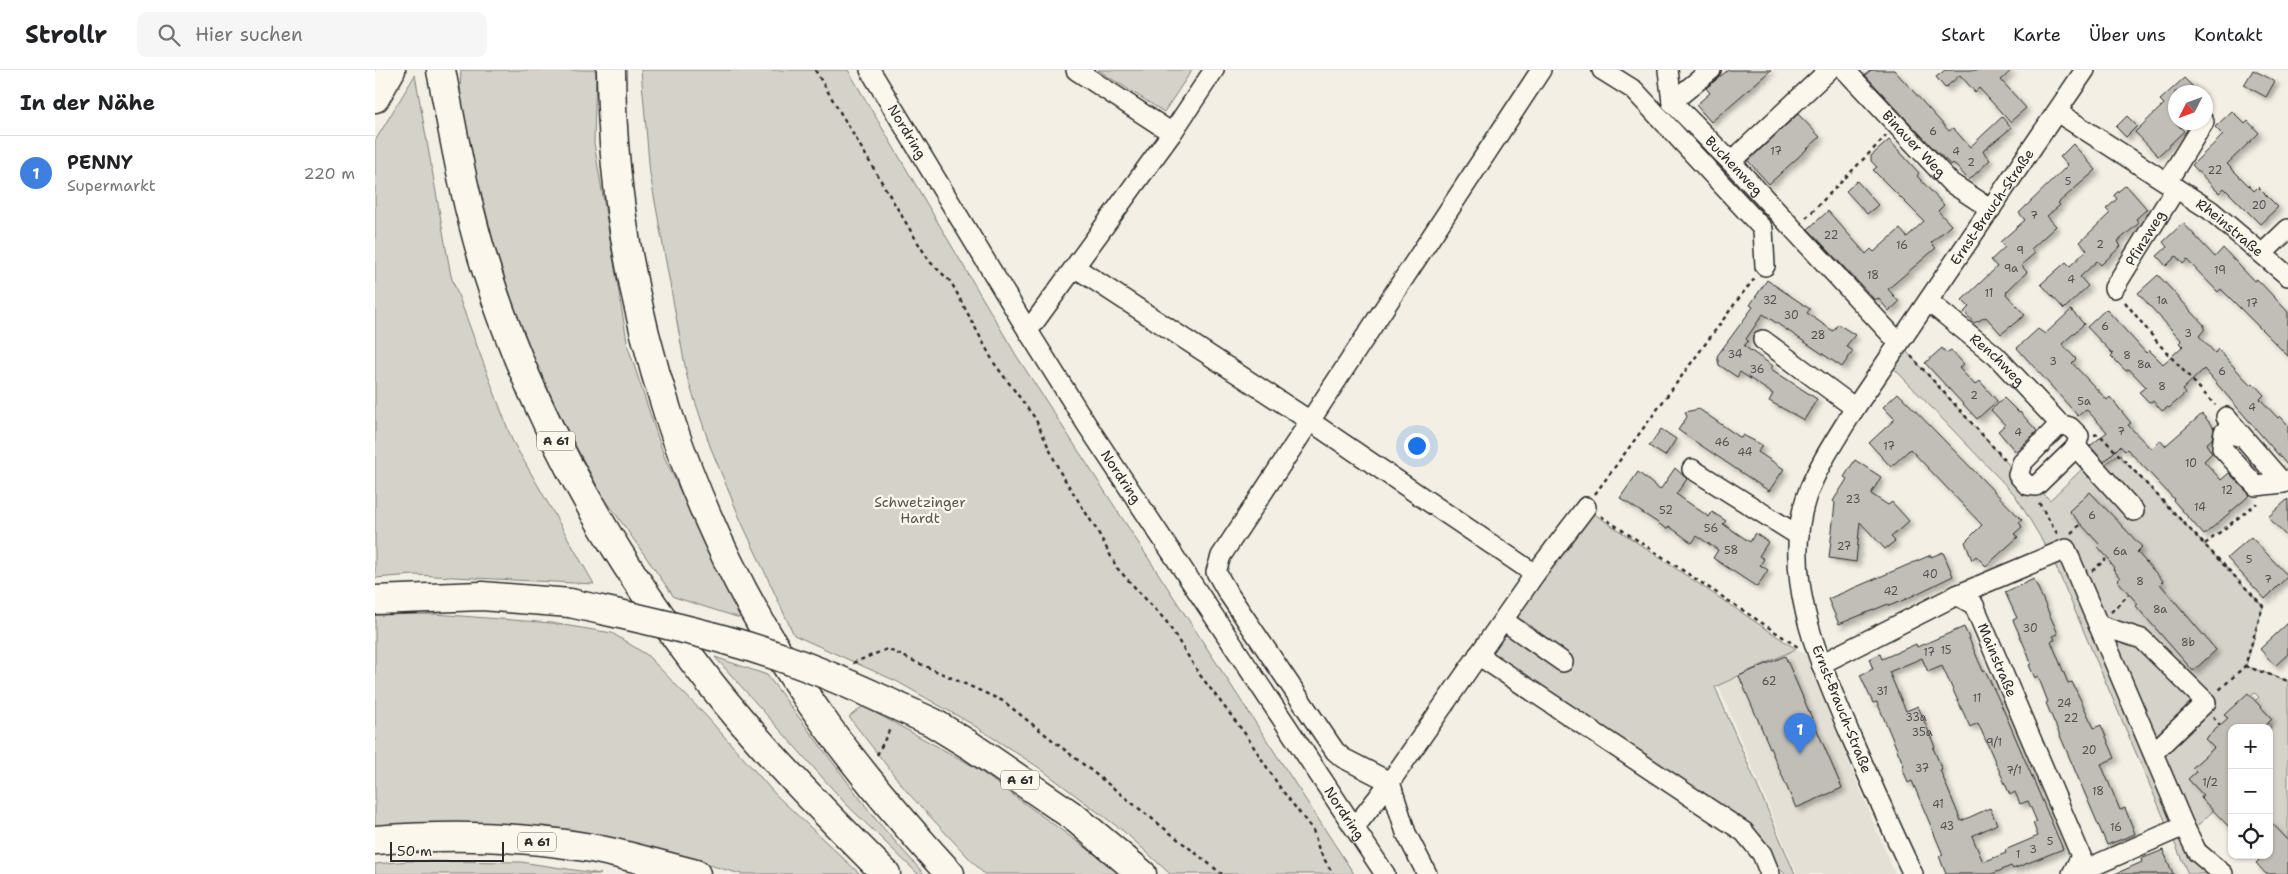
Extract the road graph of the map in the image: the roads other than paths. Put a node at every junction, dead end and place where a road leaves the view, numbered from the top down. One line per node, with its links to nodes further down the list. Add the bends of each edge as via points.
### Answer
1 (391, 70): 14 (highway)
2 (441, 70): 56 (highway, A 61, via 486,271 527,381 555,439 616,548 711,684 777,761)
3 (611, 70): 57 (highway, via 620,206 637,304 666,408 698,495 732,569 795,679 860,768)
4 (870, 70): 29 (street, Nordring)
5 (1076, 70): 18 (street)
6 (1214, 70): 18 (street)
7 (1541, 70): 34 (street)
8 (1602, 70): 24 (street, via 1634,90 1763,229)
9 (1668, 70): 15 (street)
10 (1711, 70): 15 (street)
11 (1829, 70): 19 (street)
12 (1845, 70): 21 (street, Binauer Weg, via 1951,183)
13 (2085, 70): 16 (street, Ernst-Brauch-Straße)
14 (375, 98)
15 (1672, 102): 19 (street, Buchenweg)
16 (2057, 112): 20 (street, Rheinstraße); 21 (street, Ernst-Brauch-Straße)
17 (2200, 130): 20 (street)
18 (1172, 133): 25 (street)
19 (1731, 162): 31 (street, Buchenweg)
20 (2171, 185): 23 (street, Rheinstraße, via 2210,210); 27 (street, Pfinzweg)
21 (1991, 209): 28 (street, Ernst-Brauch-Straße)
22 (2288, 229): 23 (street)
23 (2263, 254): 26 (street, Rheinstraße)
24 (1765, 266)
25 (1076, 268): 29 (street); 34 (street)
26 (2288, 276)
27 (2114, 288)
28 (1928, 301): 31 (street, Ernst-Brauch-Straße); 35 (street, Renchweg, via 1996,356)
29 (1028, 331): 53 (street, Nordring, via 1137,501)
30 (1763, 340): 32 (street)
31 (1899, 343): 32 (street, Ernst-Brauch-Straße)
32 (1855, 408): 41 (street, Ernst-Brauch-Straße, via 1810,490)
33 (2226, 417): 38 (street)
34 (1310, 421): 42 (street); 51 (street, via 1221,556 1216,572 1335,752)
35 (2060, 424): 36 (street, Renchweg, via 2070,427); 36 (street, via 2022,463 2018,474 2027,485 2036,486)
36 (2078, 442): 40 (street, Renchweg)
37 (1692, 469): 41 (street)
38 (2286, 481)
39 (1586, 506): 42 (street)
40 (2135, 511)
41 (1799, 536): 49 (street, Ernst-Brauch-Straße, via 1804,606)
42 (1535, 574): 45 (street)
43 (1957, 594): 46 (street, via 2066,549); 49 (street); 63 (street, Mainstraße, via 1975,604 2081,856)
44 (375, 600): 58 (highway, A 61, bridge, via 482,596 570,603 730,641 795,663 891,712 932,722 1074,816)
45 (1503, 620): 47 (street); 48 (street)
46 (2098, 625): 50 (street); 50 (street, via 2142,639 2206,702)
47 (1478, 655): 51 (street); 61 (street, via 1744,832 1762,854)
48 (1563, 662)
49 (1821, 664): 62 (street, Ernst-Brauch-Straße)
50 (2154, 752): 52 (street)
51 (1390, 782): 53 (street); 60 (street, via 1407,833)
52 (2184, 826): 63 (street); 64 (street, via 2197,852)
53 (1355, 827): 59 (street, Nordring)
54 (375, 840): 55 (highway, A 61, via 523,840 584,847)
55 (696, 874)
56 (886, 874)
57 (950, 874)
58 (1142, 874)
59 (1385, 874)
60 (1427, 874)
61 (1770, 874)
62 (1913, 874)
63 (2073, 874)
64 (2223, 874)

